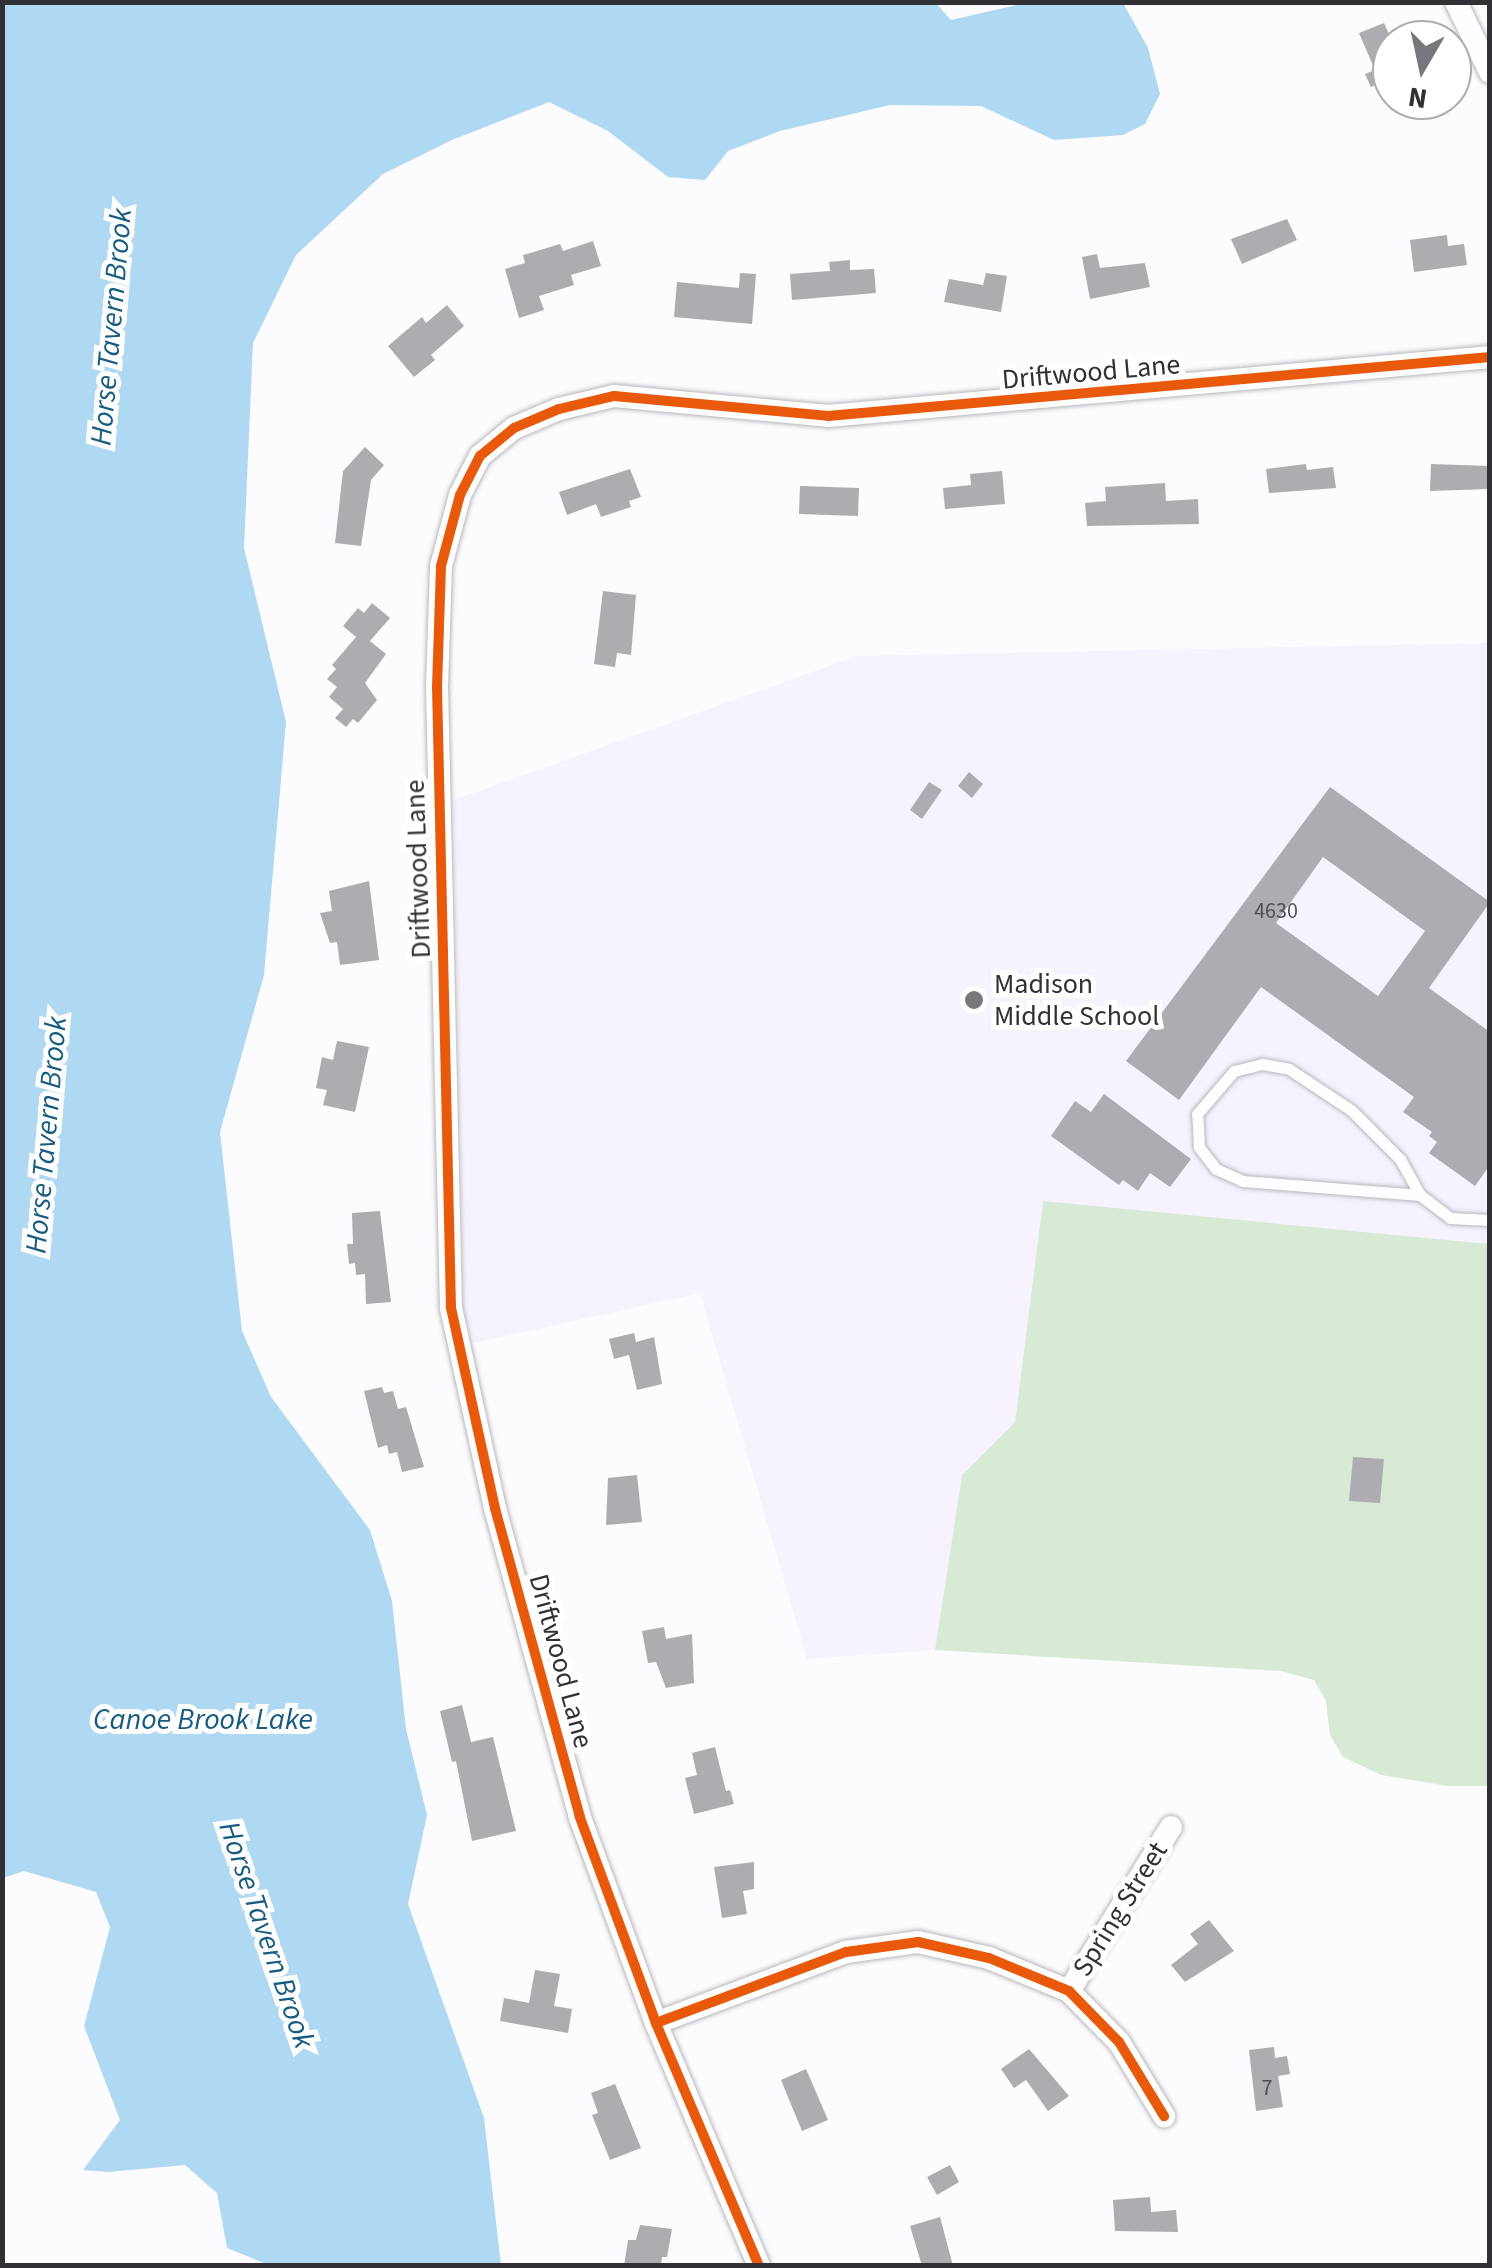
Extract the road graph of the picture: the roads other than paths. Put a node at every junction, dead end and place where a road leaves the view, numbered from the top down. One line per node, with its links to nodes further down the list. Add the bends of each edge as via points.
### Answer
1 (1456, 2): 2 (street)
2 (1490, 72)
3 (1490, 357): 8 (street, Driftwood Lane, via 828,416 614,396 514,428 480,456 460,495 441,566 437,687 451,1308 495,1508 580,1817)
4 (1420, 1196): 4 (lane, via 1400,1160 1350,1110 1289,1068 1262,1064 1234,1071 1196,1114 1199,1146 1216,1169 1243,1181); 5 (lane, via 1450,1218)
5 (1490, 1220)
6 (1170, 1827): 7 (street, Spring Street)
7 (1069, 1991): 8 (street, via 990,1958 918,1942 846,1952); 9 (street, via 1119,2042)
8 (656, 2023): 10 (street, Driftwood Lane)
9 (1164, 2116)
10 (759, 2266)

